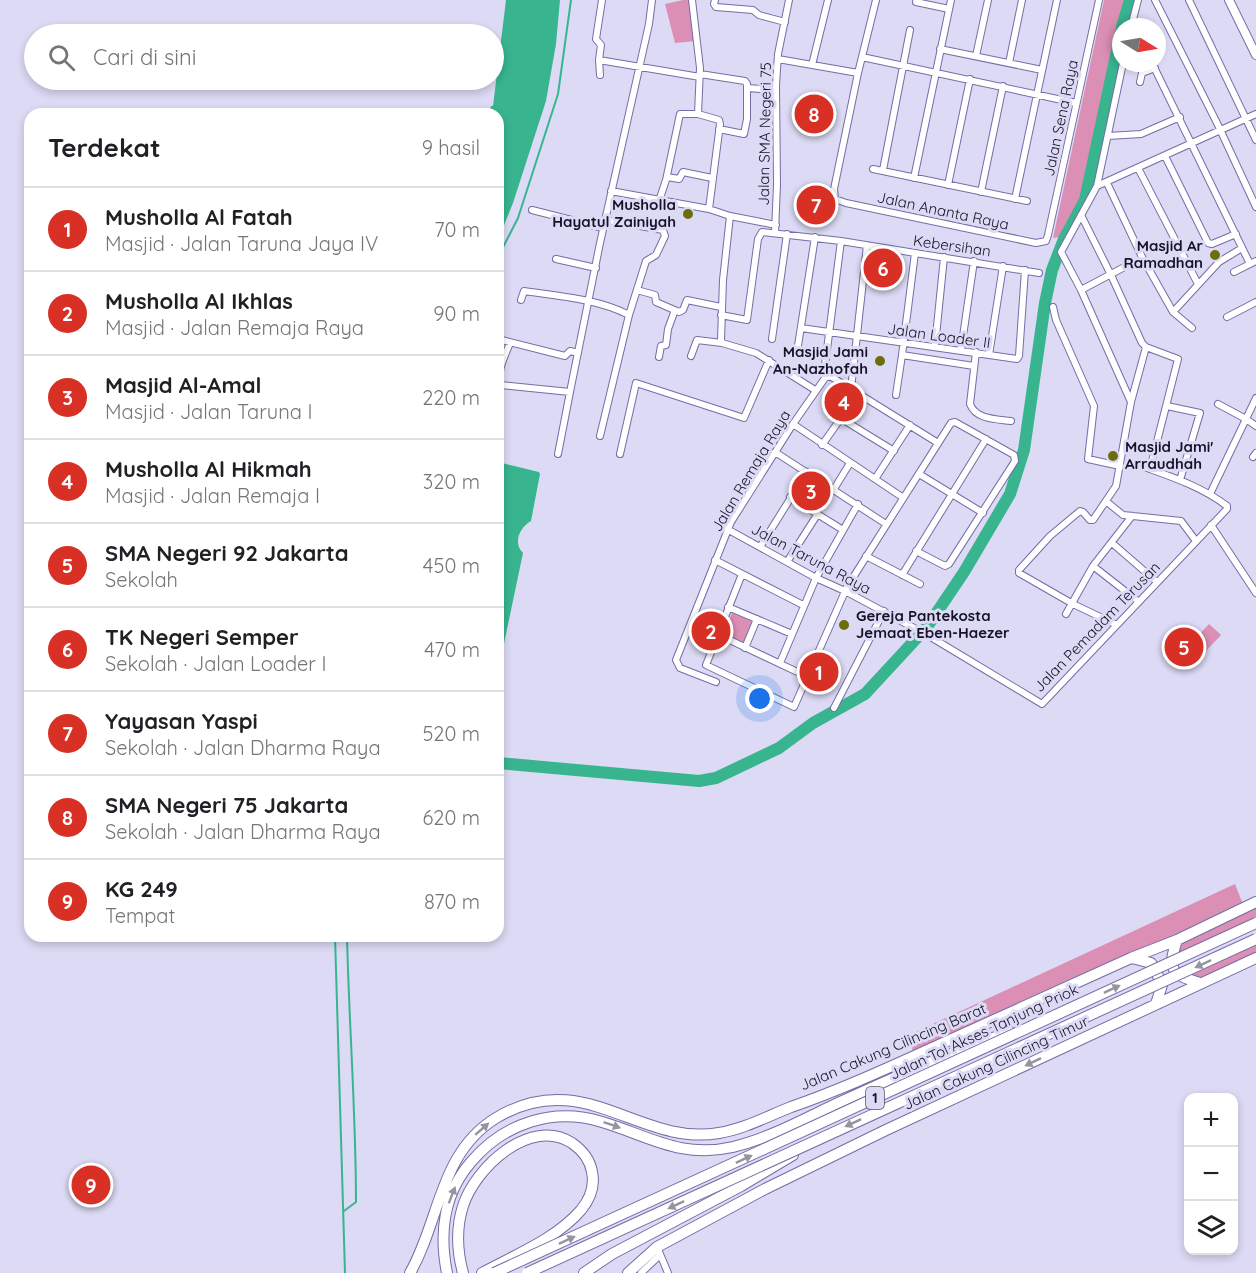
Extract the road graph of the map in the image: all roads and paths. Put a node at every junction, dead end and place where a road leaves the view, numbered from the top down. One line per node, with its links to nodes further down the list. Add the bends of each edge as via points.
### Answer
1 (602, 0): 28 (street, via 596,39 601,45)
2 (652, 0): 30 (street)
3 (692, 0): 40 (street)
4 (715, 0): 21 (street, via 716,7 753,10)
5 (789, 0): 21 (street, Jalan SMA Negeri 75)
6 (828, 0): 31 (street)
7 (876, 0): 26 (street)
8 (951, 0): 19 (street)
9 (988, 0): 25 (street)
10 (1022, 0): 29 (street)
11 (1057, 0): 33 (street)
12 (1099, 0): 47 (street, Jalan Sena Raya)
13 (1144, 0): 18 (street)
14 (1155, 0): 53 (street)
15 (1189, 0): 51 (street)
16 (1229, 0): 24 (street)
17 (916, 2): 19 (street)
18 (1137, 2): 20 (street)
19 (949, 9): 23 (street)
20 (1134, 18)
21 (785, 22): 27 (street, Jalan SMA Negeri 75)
22 (910, 30): 32 (street)
23 (940, 49): 25 (street); 34 (street)
24 (1256, 55)
25 (976, 56): 29 (street)
26 (862, 57): 32 (street); 38 (street)
27 (778, 59): 31 (street); 45 (street, Jalan SMA Negeri 75)
28 (599, 60): 30 (street); 39 (street)
29 (1009, 63): 33 (street)
30 (639, 65): 40 (street, via 675,74); 67 (street)
31 (812, 65): 38 (street)
32 (903, 65): 34 (street); 60 (street)
33 (1042, 70): 46 (street)
34 (935, 72): 41 (street); 63 (street)
35 (1121, 72): 54 (street)
36 (1144, 72): 42 (street)
37 (1158, 72): 50 (street)
38 (858, 73): 86 (street, Jalan Ananta Raya, via 835,199)
39 (600, 75)
40 (700, 75): 44 (street, via 744,80); 48 (street)
41 (970, 79): 43 (street); 65 (street)
42 (1140, 82)
43 (1003, 86): 46 (street); 68 (street)
44 (748, 88): 45 (street); 52 (street, via 744,134)
45 (776, 90): 79 (street, Jalan SMA Negeri 75)
46 (1036, 94): 47 (street); 70 (street)
47 (1076, 103): 86 (street, Jalan Sena Raya)
48 (698, 114): 52 (street, via 719,120); 61 (street, via 680,114)
49 (1256, 114): 51 (street)
50 (1180, 117): 54 (street, via 1141,134); 56 (street)
51 (1246, 118): 53 (street); 55 (street)
52 (719, 129): 62 (street)
53 (1220, 131): 56 (street); 69 (street)
54 (1108, 136): 66 (street)
55 (1256, 140)
56 (1193, 144): 57 (street); 83 (street)
57 (1165, 156): 58 (street); 83 (street, via 1208,243)
58 (1138, 168): 64 (street); 101 (street)
59 (873, 169): 60 (street)
60 (883, 170): 63 (street)
61 (667, 177): 62 (street, via 679,178 683,172); 71 (street)
62 (712, 178): 74 (street)
63 (914, 178): 65 (street)
64 (1107, 183): 66 (street); 110 (street)
65 (948, 185): 68 (street)
66 (1097, 186): 76 (street)
67 (611, 191): 71 (street); 78 (street)
68 (981, 192): 70 (street)
69 (1254, 198): 73 (street)
70 (1015, 199): 72 (street)
71 (659, 201): 74 (street)
72 (1027, 201)
73 (1256, 207)
74 (709, 209): 77 (street)
75 (532, 210): 80 (street)
76 (1081, 215): 100 (street); 103 (street, via 1061,252)
77 (730, 216): 79 (street); 107 (street)
78 (605, 220): 80 (street); 102 (street, via 664,232 656,255 646,261)
79 (776, 225): 81 (street, Jalan SMA Negeri 75)
80 (603, 228): 96 (street)
81 (775, 233): 82 (street, Kebersihan); 112 (street, Kebersihan, via 762,232 758,239 747,320)
82 (788, 234): 84 (street, Kebersihan); 118 (street)
83 (1236, 234): 88 (street)
84 (815, 237): 85 (street, Kebersihan); 114 (street)
85 (841, 241): 87 (street, Kebersihan); 116 (street)
86 (1046, 242)
87 (867, 245): 89 (street, Kebersihan); 117 (street)
88 (1242, 248): 93 (street); 101 (street, via 1219,262)
89 (915, 253): 90 (street, Kebersihan); 122 (street)
90 (944, 257): 92 (street, Kebersihan); 123 (street)
91 (556, 259): 96 (street)
92 (974, 261): 95 (street, Kebersihan); 125 (street)
93 (1253, 262): 98 (street)
94 (1132, 264): 100 (street)
95 (1003, 266): 97 (street, Kebersihan); 130 (street)
96 (596, 268): 105 (street)
97 (1025, 270): 99 (street, Kebersihan); 130 (street, Jalan Loader II, via 1019,356 1017,359)
98 (1234, 272)
99 (1039, 273)
100 (1111, 275): 103 (street); 124 (street)
101 (1198, 284): 110 (street)
102 (637, 290): 109 (street, via 655,295 656,302); 111 (street)
103 (1081, 290): 144 (street)
104 (521, 300): 105 (street, via 524,291)
105 (589, 302): 111 (street); 128 (street)
106 (1256, 302): 113 (street)
107 (721, 306): 109 (street, via 687,300 682,312); 112 (street)
108 (1053, 307): 163 (street, via 1094,406 1088,459)
109 (675, 310): 131 (street)
110 (1173, 312): 115 (street)
111 (629, 315): 153 (street)
112 (722, 315): 121 (street)
113 (1227, 317)
114 (801, 328): 116 (street, Jalan Loader II); 126 (street)
115 (1192, 328)
116 (829, 331): 117 (street, Jalan Loader II); 135 (street)
117 (857, 335): 122 (street, Jalan Loader II); 138 (street)
118 (772, 339)
119 (504, 341): 120 (street)
120 (510, 343): 128 (street, via 565,356 570,351); 133 (street)
121 (722, 343): 132 (street, via 697,340); 134 (street)
122 (903, 343): 123 (street, Jalan Loader II); 129 (street)
123 (935, 346): 125 (street, Jalan Loader II)
124 (1146, 347): 144 (street); 146 (street, via 1178,359)
125 (961, 351): 127 (street, Jalan Loader II)
126 (797, 352)
127 (976, 352): 130 (street, Jalan Loader II); 136 (street)
128 (578, 353): 140 (street)
129 (902, 354): 136 (street); 142 (street)
130 (989, 355)
131 (659, 357)
132 (691, 357)
133 (504, 358)
134 (768, 360): 139 (street); 160 (street, via 744,418 636,383)
135 (825, 365)
136 (974, 366): 149 (street, via 972,411)
137 (504, 385): 140 (street)
138 (851, 389): 139 (street, via 828,376); 141 (street)
139 (815, 390): 150 (street, Jalan Remaja Raya)
140 (570, 392): 159 (street)
141 (858, 394): 147 (street); 151 (street)
142 (896, 395)
143 (1256, 398): 148 (street)
144 (1131, 402): 163 (street)
145 (1218, 404): 148 (street)
146 (1167, 406): 164 (street); 168 (street, via 1200,413)
147 (842, 419): 156 (street); 158 (street)
148 (1246, 419): 152 (street); 170 (street)
149 (1011, 421)
150 (793, 424): 156 (street); 157 (street, Jalan Remaja Raya)
151 (910, 425): 155 (street); 158 (street)
152 (1256, 426)
153 (600, 436)
154 (986, 439): 155 (street, via 953,421); 171 (street); 176 (street, via 1016,458)
155 (938, 442): 166 (street)
156 (822, 444): 161 (street)
157 (775, 452): 165 (street); 181 (street, Jalan Remaja Raya)
158 (894, 452): 167 (street)
159 (558, 454)
160 (620, 454)
161 (850, 463): 167 (street); 169 (street)
162 (1138, 465): 164 (street)
163 (1120, 466): 174 (street, via 1116,486)
164 (1150, 469): 168 (street)
165 (807, 472): 169 (street); 172 (street)
166 (919, 474): 171 (street); 173 (street)
167 (875, 479): 173 (street)
168 (1180, 480): 170 (street)
169 (834, 489): 175 (street)
170 (1210, 494): 180 (street, Jalan Pemadam Terusan, via 1227,507)
171 (952, 495): 176 (street); 186 (street)
172 (790, 497): 177 (street); 185 (street)
173 (902, 497): 179 (street)
174 (1107, 502): 178 (street, via 1123,515); 200 (street, via 1092,521 1081,511 1072,517 1019,570 1020,576)
175 (858, 504): 179 (street); 182 (street)
176 (983, 513): 186 (street, via 947,566)
177 (817, 515): 182 (street); 189 (street)
178 (1132, 516): 183 (street, via 1180,521); 184 (street)
179 (886, 524): 187 (street)
180 (1211, 525): 183 (street, Jalan Pemadam Terusan); 196 (street)
181 (727, 529): 185 (street, Jalan Taruna Raya); 188 (street, Jalan Remaja Raya)
182 (843, 530): 193 (street)
183 (1196, 541): 194 (street, Jalan Pemadam Terusan)
184 (1112, 543): 190 (street); 194 (street)
185 (760, 546): 189 (street, Jalan Taruna Raya)
186 (916, 551): 192 (street)
187 (866, 556): 192 (street); 197 (street)
188 (715, 560): 191 (street); 213 (street, Jalan Remaja Raya, via 676,660 680,668)
189 (787, 562): 193 (street, Jalan Taruna Raya)
190 (1093, 566): 199 (street); 200 (street)
191 (742, 574): 201 (street); 202 (street)
192 (902, 575): 195 (street)
193 (816, 578): 197 (street, Jalan Taruna Raya); 201 (street)
194 (1157, 582): 199 (street, Jalan Pemadam Terusan)
195 (920, 584)
196 (1254, 584): 198 (street)
197 (845, 591): 203 (street, Jalan Taruna Raya); 212 (street)
198 (1256, 593)
199 (1139, 602): 206 (street, Jalan Pemadam Terusan)
200 (1073, 604): 204 (street); 206 (street)
201 (803, 605): 208 (street)
202 (728, 607): 205 (street); 207 (street)
203 (884, 611): 209 (street, Jalan Taruna Raya); 214 (street)
204 (1066, 614)
205 (757, 619): 208 (street); 210 (street)
206 (1117, 625): 209 (street, Jalan Pemadam Terusan, via 1042,704)
207 (717, 634): 210 (street); 212 (street, via 706,665 794,706)
208 (792, 634): 211 (street)
209 (929, 636)
210 (745, 648): 211 (street)
211 (780, 663): 212 (street)
212 (808, 677)
213 (716, 682)
214 (834, 708)
215 (1256, 902): 218 (highway, Jalan Cakung Cilincing Barat)
216 (1256, 923): 223 (highway, Jalan Tol Akses Tanjung Priok / 1, one-way to 216, bridge)
217 (1256, 939): 224 (highway, Jalan Tol Akses Tanjung Priok / 1, one-way to 224, bridge)
218 (1177, 940): 219 (highway, Jalan Cakung Cilincing Barat); 221 (highway, via 1171,961 1176,972)
219 (1131, 958): 222 (highway, via 1154,967 1162,985); 227 (highway, Jalan Cakung Cilincing Barat, one-way to 219, via 452,1164 477,1134 507,1112 537,1103 569,1101 678,1132 728,1131 844,1088)
220 (1256, 958): 221 (highway, Jalan Cakung Cilincing Timur)
221 (1200, 983): 222 (highway, Jalan Cakung Cilincing Timur)
222 (1156, 1004): 225 (highway, Jalan Cakung Cilincing Timur, one-way to 225, via 811,1166)
223 (1042, 1022): 228 (highway, one-way to 223, bridge, via 444,1222 455,1186 480,1152 517,1126 543,1118 579,1117 673,1147 699,1151 731,1148 935,1060); 231 (highway, Jalan Tol Akses Tanjung Priok / 1, one-way to 223, bridge)
224 (817, 1140): 232 (highway, Jalan Tol Akses Tanjung Priok / 1, one-way to 232, bridge); 233 (highway, bridge)
225 (658, 1251): 226 (highway, Jalan Cakung Cilincing Timur); 235 (street)
226 (640, 1267): 234 (highway, Jalan Cakung Cilincing Timur)
227 (410, 1273)
228 (447, 1273)
229 (463, 1273): 230 (highway, via 458,1240 461,1213 484,1169 505,1151 529,1139 552,1137 574,1144 588,1161 593,1175 585,1205 559,1229)
230 (482, 1273)
231 (494, 1273)
232 (527, 1273)
233 (584, 1273)
234 (630, 1273)
235 (668, 1273)

